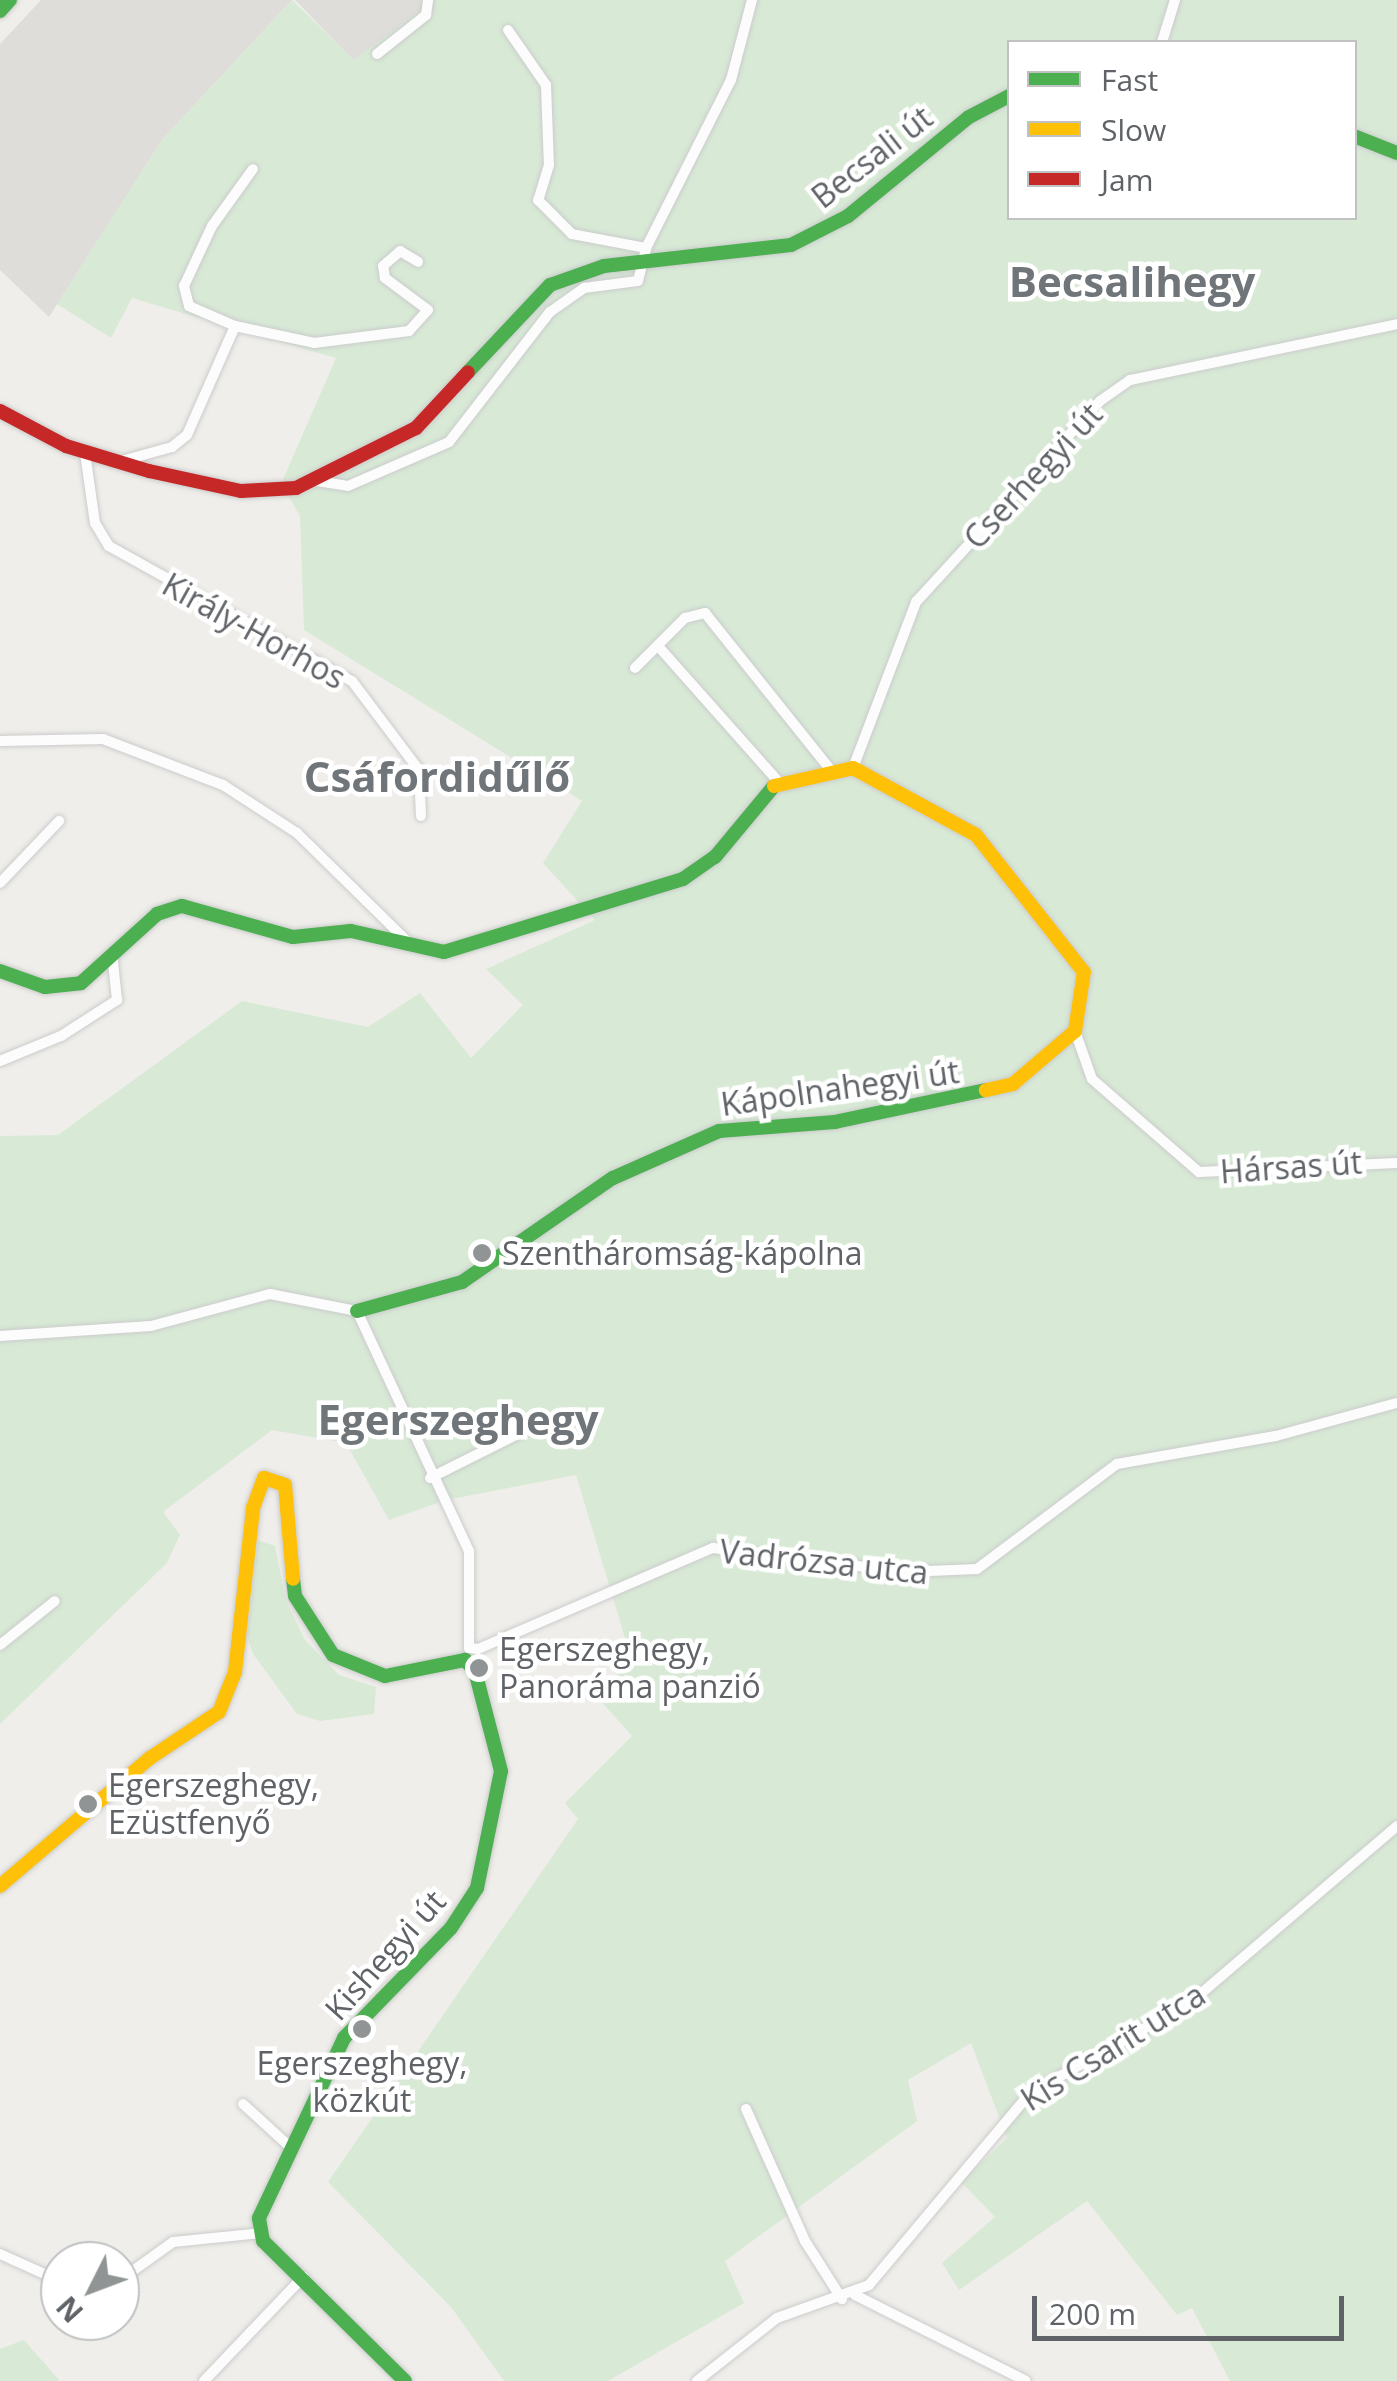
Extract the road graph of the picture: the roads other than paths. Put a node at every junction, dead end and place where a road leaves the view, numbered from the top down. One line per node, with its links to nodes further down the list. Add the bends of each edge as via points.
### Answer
1 (10, 0): 5 (street)
2 (428, 0): 8 (street, via 431,11)
3 (752, 0): 13 (street, via 731,80)
4 (1175, 0): 7 (street)
5 (0, 10)
6 (508, 30): 13 (street, via 546,85 549,165 538,200 572,234)
7 (1163, 40)
8 (377, 54)
9 (1007, 97): 13 (street, Becsali út, via 982,108 870,200 813,236 750,255)
10 (1357, 137): 11 (street)
11 (1397, 153)
12 (253, 168): 16 (street, via 212,226 184,286 189,306)
13 (645, 255): 20 (street, Becsali út, via 550,285 430,416); 20 (street, Becsali út, via 632,286 600,283 550,312 449,442 348,486)
14 (418, 262): 16 (street, via 396,252 383,266 385,278 428,310 409,331 314,343)
15 (1397, 324): 25 (street, Cserhegyi út, via 1130,380 1100,401 916,602)
16 (235, 326): 19 (street, Becsali út, via 187,435 172,448)
17 (0, 410): 18 (street, Becsali út)
18 (85, 453): 19 (street, Becsali út); 27 (street, Király-Horhos, via 96,523 109,546 352,681 419,770)
19 (118, 462): 20 (street, Becsali út, via 241,491)
20 (317, 481)
21 (658, 646): 22 (street); 24 (street, via 685,618 705,613); 26 (street)
22 (635, 668)
23 (0, 741): 30 (street, via 104,739 223,785 297,833)
24 (829, 768): 25 (street); 26 (street)
25 (853, 768): 33 (street, via 965,827 1006,864 1084,972)
26 (778, 781): 30 (street, via 715,857 683,879 594,900 444,952)
27 (422, 816)
28 (59, 821): 29 (street)
29 (0, 884)
30 (413, 947): 31 (street, via 351,931 293,937 182,906 157,914)
31 (114, 961): 32 (street, via 68,986 33,985); 34 (street, via 117,1000 61,1036)
32 (0, 971)
33 (1075, 1032): 35 (street, Hársas út, via 1092,1079 1199,1172 1351,1159); 36 (street, Kápolnahegyi út, via 1032,1074 996,1092 804,1127 719,1131 686,1143 588,1193 475,1276)
34 (0, 1061)
35 (1397, 1163)
36 (357, 1311): 37 (street, via 270,1294 162,1324); 40 (street, Kishegyi út)
37 (0, 1336)
38 (1397, 1403): 43 (street, Vadrózsa utca, via 1276,1436 1117,1464 976,1569 905,1572 713,1548 644,1572 541,1628)
39 (528, 1430): 40 (street)
40 (430, 1478): 43 (street, Kishegyi út, via 469,1551)
41 (55, 1601): 42 (street)
42 (0, 1645)
43 (467, 1654): 45 (street, via 385,1676 333,1655 295,1596 284,1485 264,1478 253,1508 234,1672 219,1712 150,1758); 48 (street, Kishegyi út, via 501,1771 477,1888 451,1928 344,2038)
44 (1397, 1826): 54 (street, Kis Csarit utca, via 1191,2002 1029,2094 885,2270)
45 (0, 1886)
46 (243, 2104): 48 (street)
47 (746, 2109): 55 (street, via 806,2241)
48 (290, 2146): 49 (street, Kishegyi út, via 261,2208)
49 (260, 2233): 51 (street, via 172,2242); 53 (street)
50 (0, 2254): 52 (street)
51 (140, 2265)
52 (40, 2272)
53 (304, 2277): 56 (street); 57 (street)
54 (856, 2294): 55 (street); 59 (street)
55 (842, 2299): 58 (street, via 776,2318)
56 (204, 2381)
57 (405, 2381)
58 (697, 2381)
59 (1026, 2381)

